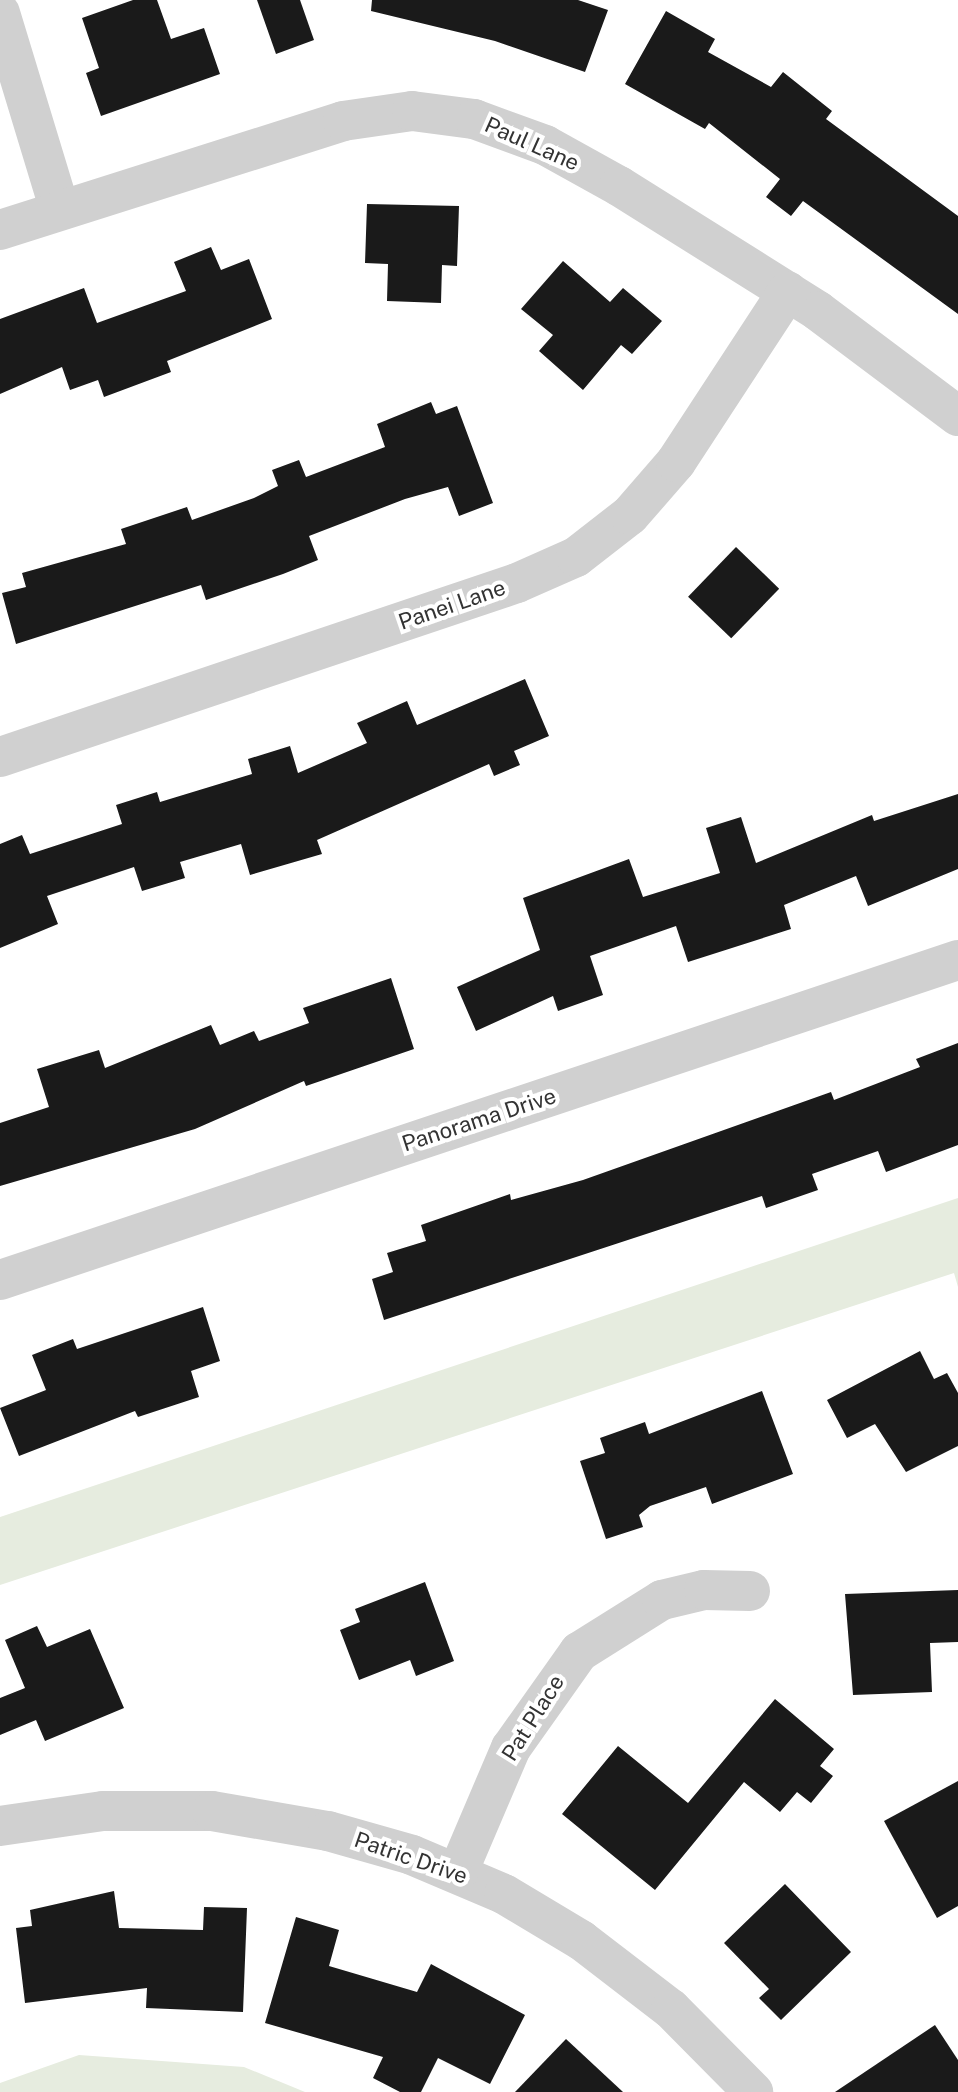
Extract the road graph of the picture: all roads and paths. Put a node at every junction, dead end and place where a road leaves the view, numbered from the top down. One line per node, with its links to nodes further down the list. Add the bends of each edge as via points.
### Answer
1 (0, 13): 2 (street)
2 (60, 210): 3 (street, Paul Lane); 4 (street, Paul Lane, via 308,129 378,114 442,113 545,145)
3 (0, 230)
4 (788, 291): 5 (street, Paul Lane); 6 (street, Panei Lane, via 660,482 576,557 517,583)
5 (958, 416)
6 (0, 757)
7 (958, 960): 8 (street, Panorama Drive)
8 (0, 1280)
9 (750, 1591): 11 (street, Pat Place, via 704,1590 662,1600 579,1652 511,1748)
10 (0, 1826): 11 (street, Patric Drive, via 103,1811 212,1811 328,1831)
11 (458, 1872): 12 (street, Patric Drive, via 614,1963)
12 (753, 2092)

